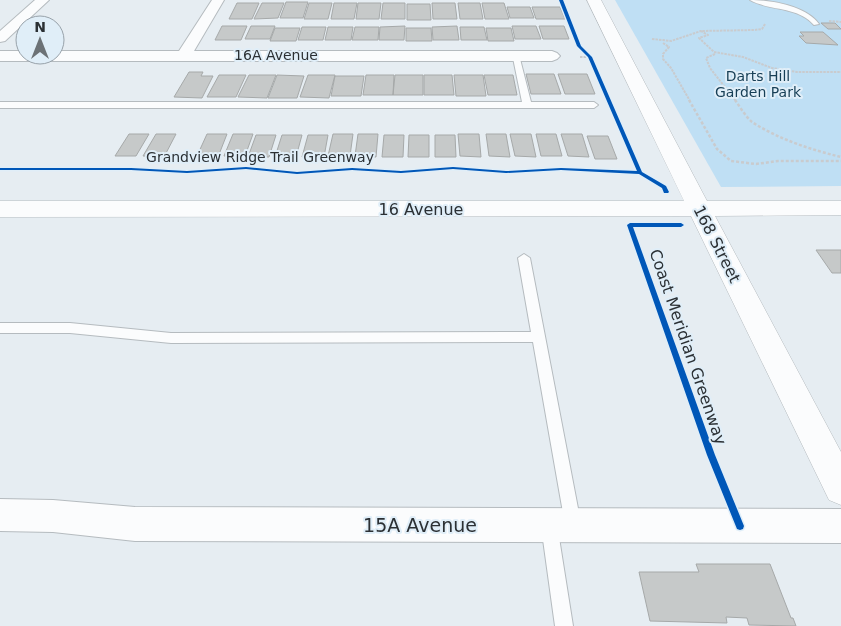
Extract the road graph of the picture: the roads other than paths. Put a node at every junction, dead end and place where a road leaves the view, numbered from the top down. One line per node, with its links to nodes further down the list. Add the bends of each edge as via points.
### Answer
1 (43, 0): 6 (street)
2 (218, 0): 7 (street)
3 (594, 0): 16 (main road, 168 Street)
4 (753, 0): 5 (lane, via 790,10 816,21)
5 (816, 24)
6 (0, 38)
7 (184, 55): 8 (street, 16A Avenue); 9 (street, 16A Avenue)
8 (0, 56)
9 (515, 56): 10 (street, 16A Avenue); 12 (lane)
10 (552, 56)
11 (0, 105): 12 (lane)
12 (527, 105): 13 (lane)
13 (594, 105)
14 (841, 208): 16 (main road, 16 Avenue)
15 (0, 209): 16 (main road, 16 Avenue)
16 (699, 209): 20 (main road, 168 Street)
17 (524, 258): 19 (lane)
18 (0, 328): 19 (lane, via 70,328 171,338)
19 (539, 337): 22 (lane)
20 (841, 488)
21 (0, 515): 22 (street, 15A Avenue, via 135,524)
22 (561, 525): 23 (street, 15A Avenue); 24 (lane)
23 (841, 526)
24 (564, 626)

